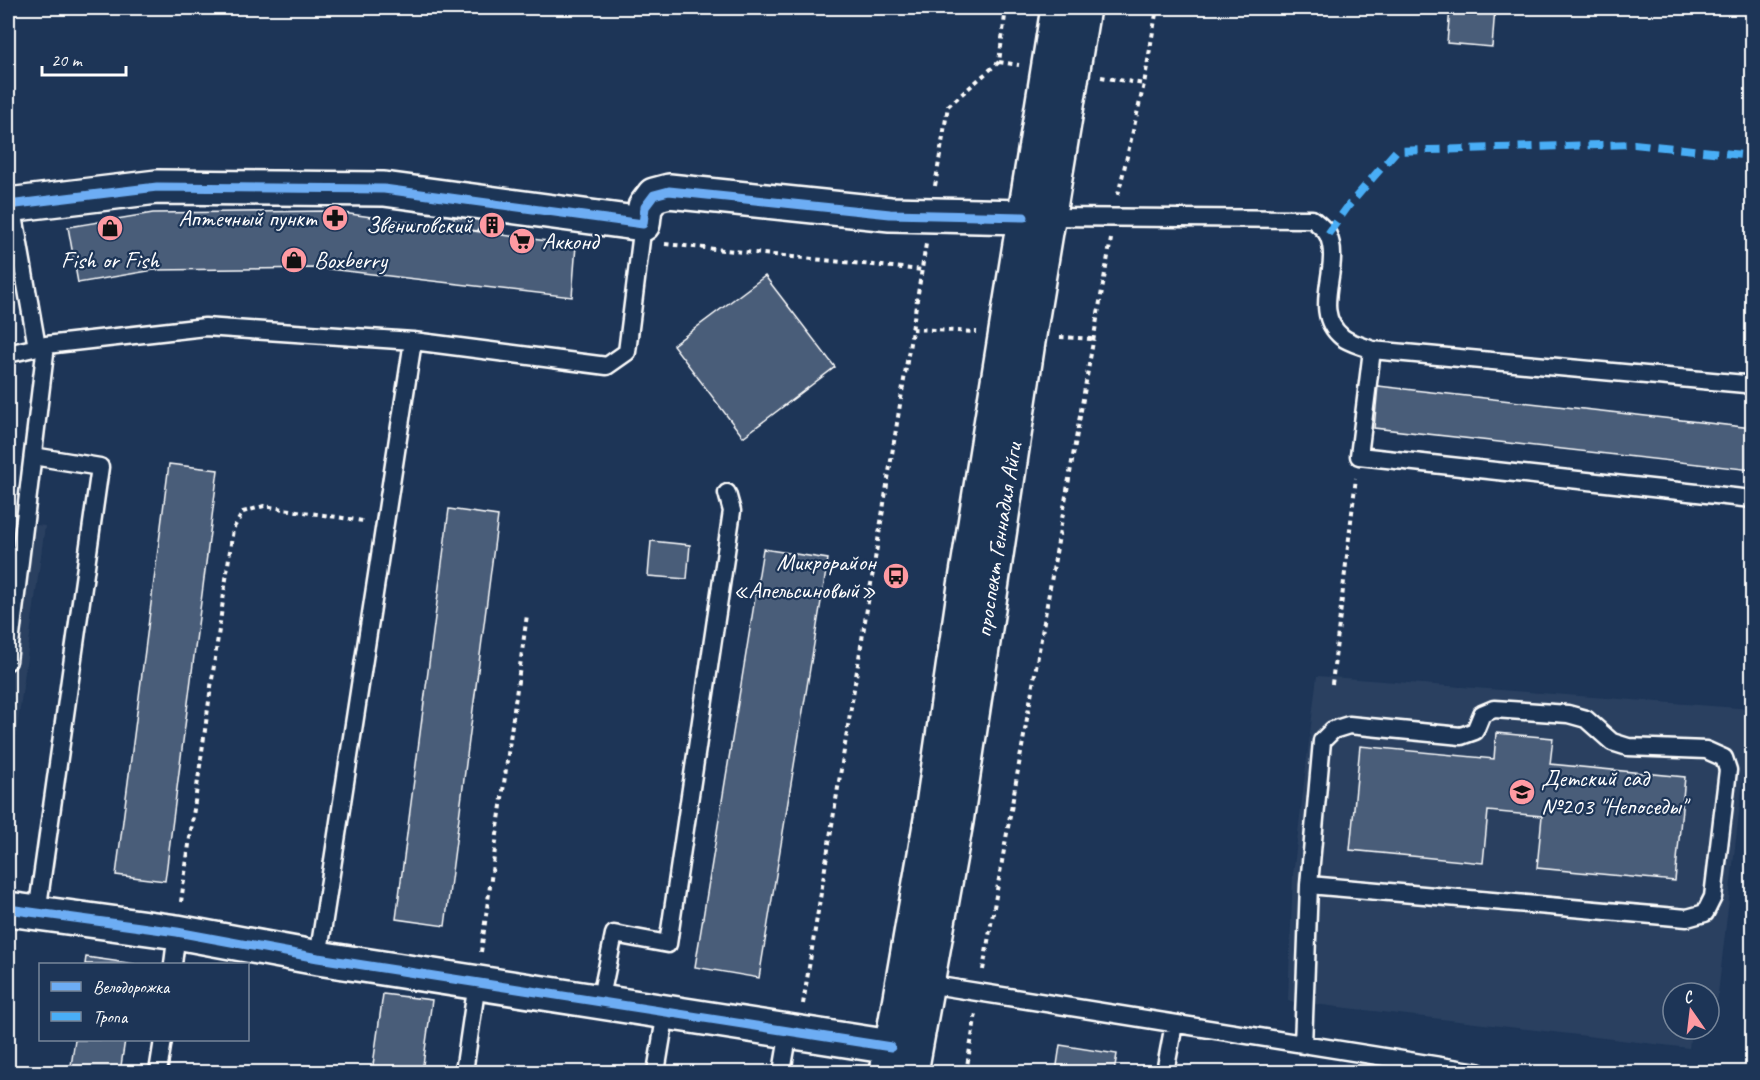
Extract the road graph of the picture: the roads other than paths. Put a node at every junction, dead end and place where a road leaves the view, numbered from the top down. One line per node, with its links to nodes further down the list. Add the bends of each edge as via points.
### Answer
1 (1058, 8): 4 (main road, проспект Геннадия Айги)
2 (1083, 8): 4 (main road, проспект Геннадия Айги)
3 (10, 204): 5 (main road, via 157,187 384,189); 7 (lane)
4 (1036, 217): 5 (main road, via 890,214 669,191 654,195 645,207); 8 (lane, via 1312,219 1328,234 1332,256 1326,306 1331,324 1343,338); 22 (main road, проспект Геннадия Айги, via 956,822); 29 (main road, проспект Геннадия Айги, via 965,586 931,819)
5 (642, 232): 6 (lane, via 627,352 607,366)
6 (413, 340): 7 (lane, via 205,327); 19 (lane)
7 (42, 346): 9 (lane); 11 (lane)
8 (1372, 350): 10 (lane); 13 (lane, via 1359,456)
9 (8, 354)
10 (1752, 387)
11 (33, 456): 14 (lane); 17 (lane, via 100,467)
12 (727, 492): 23 (lane, via 732,511 668,944 614,934)
13 (1752, 499)
14 (13, 569): 15 (lane)
15 (8, 661)
16 (1309, 885): 16 (lane, via 1687,918 1705,913 1713,897 1728,770 1724,758 1706,750 1628,747 1612,742 1586,719 1568,714 1494,709 1482,714 1475,731 1461,736 1349,725 1333,730 1322,741); 28 (lane)
17 (22, 911): 18 (main road)
18 (177, 932): 19 (main road); 20 (lane)
19 (318, 958): 21 (main road)
20 (173, 963)
21 (477, 983): 23 (main road); 32 (lane)
22 (927, 984): 26 (lane); 35 (main road, проспект Геннадия Айги)
23 (600, 1002): 24 (main road)
24 (666, 1012): 25 (main road); 33 (lane)
25 (795, 1022): 29 (main road); 34 (lane)
26 (1174, 1024): 28 (lane); 36 (lane)
27 (162, 1041): 31 (lane)
28 (1304, 1045): 30 (lane)
29 (889, 1060)
30 (1393, 1066): 37 (lane)
31 (158, 1072)
32 (464, 1072)
33 (656, 1072)
34 (782, 1072)
35 (911, 1072)
36 (1165, 1072)
37 (1478, 1072)

